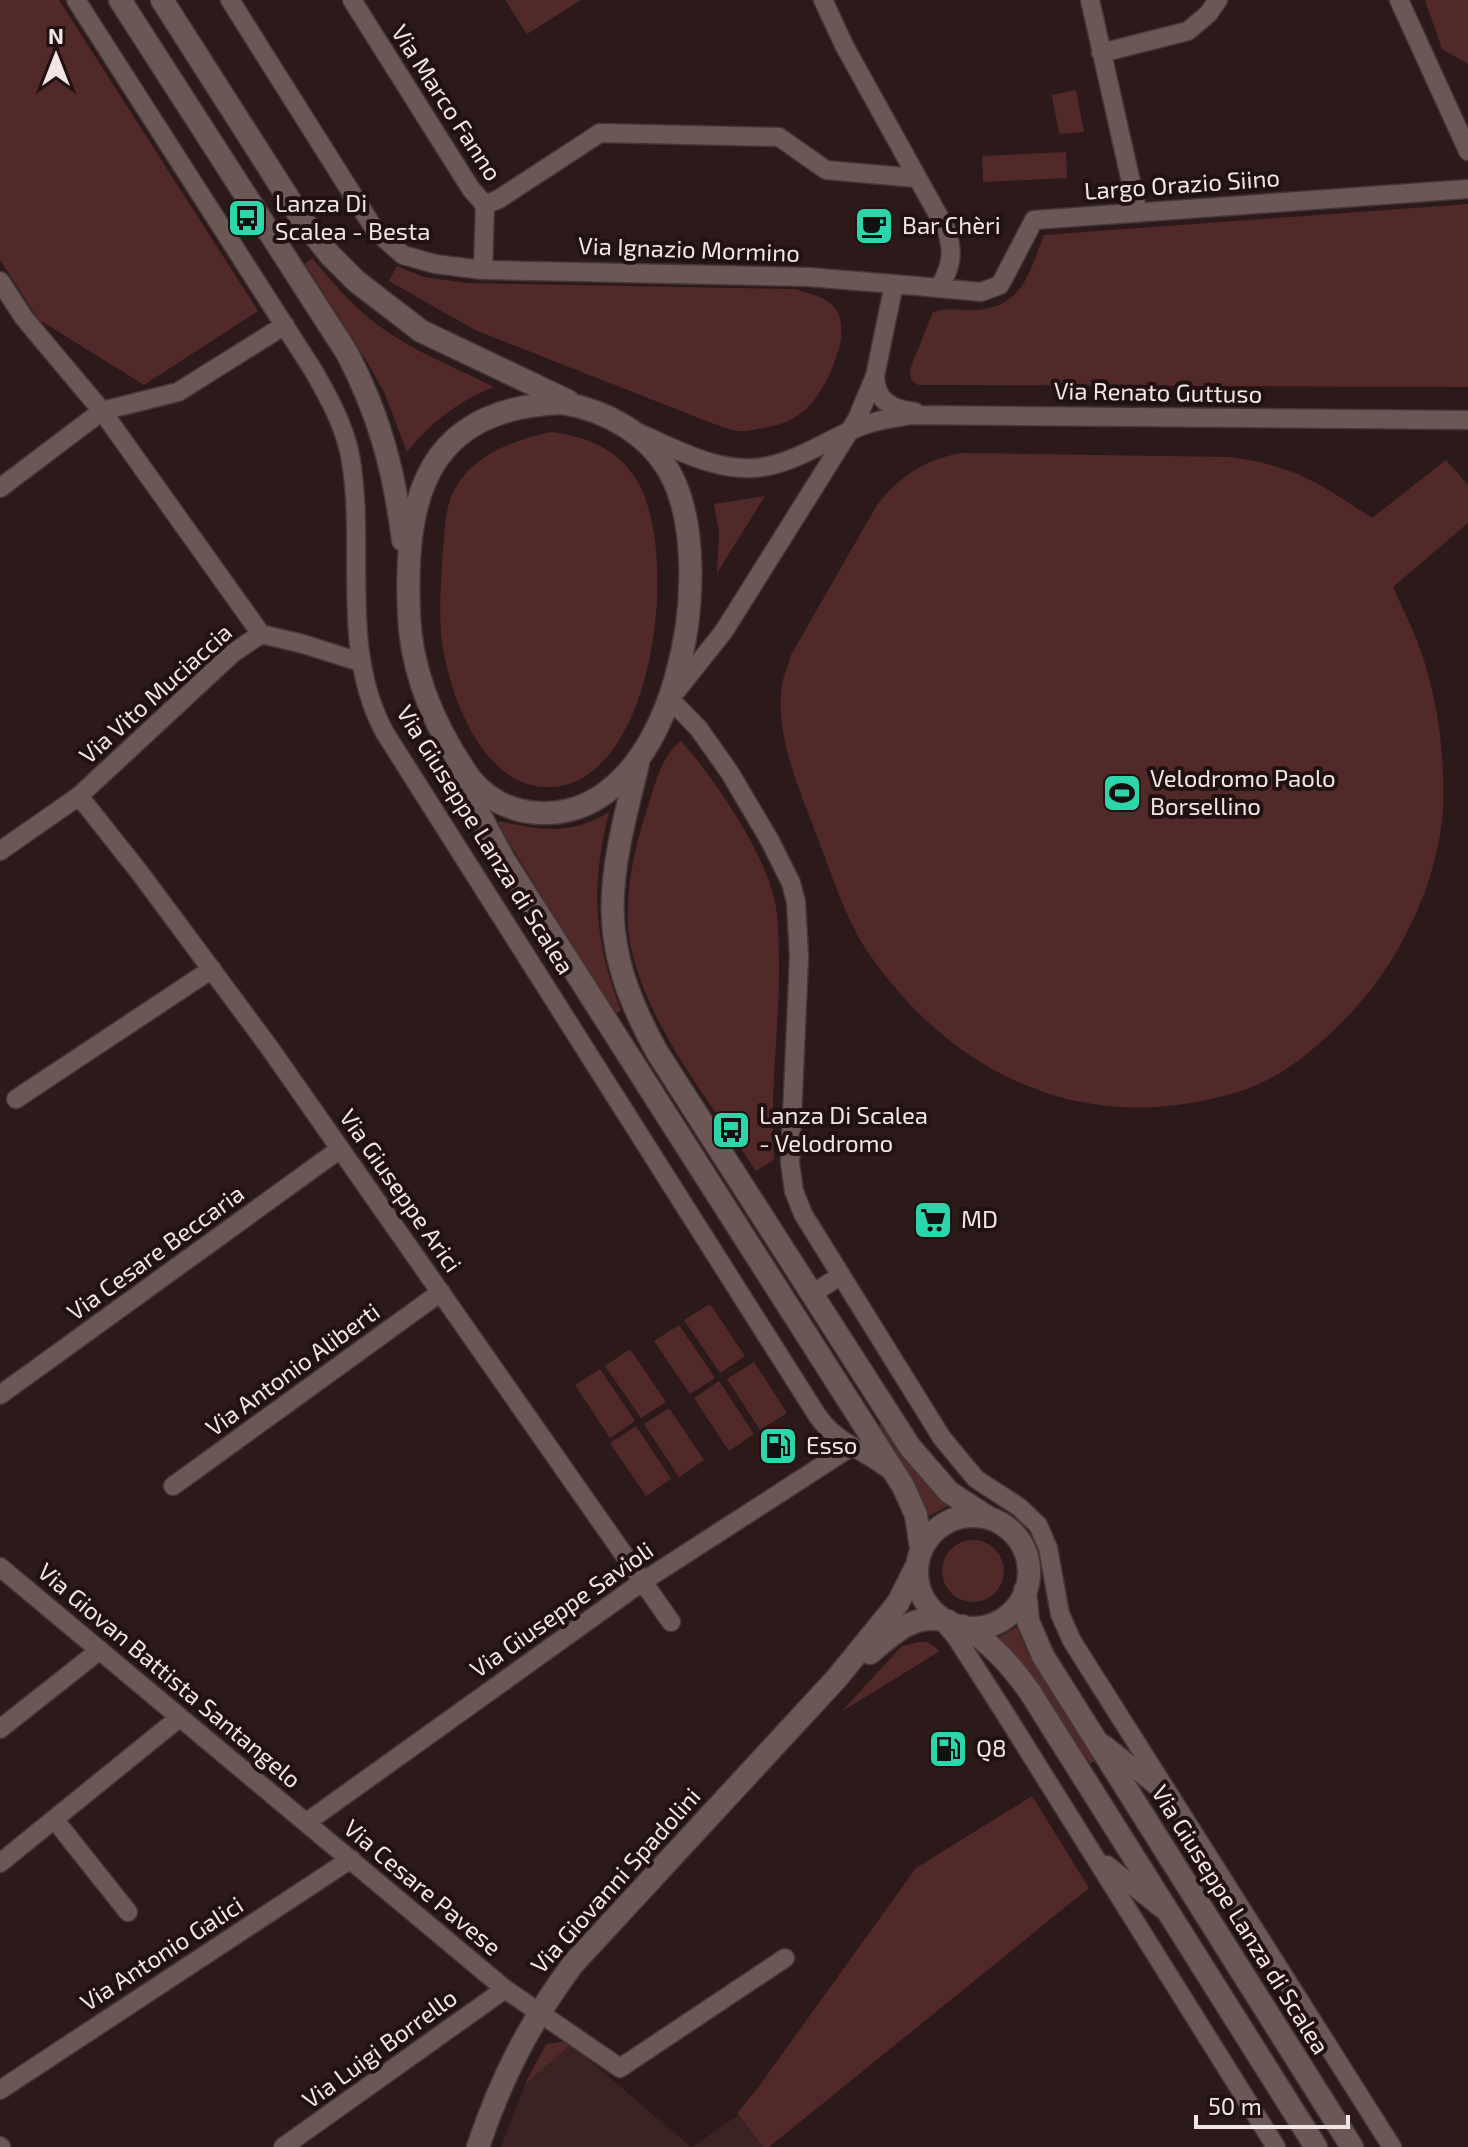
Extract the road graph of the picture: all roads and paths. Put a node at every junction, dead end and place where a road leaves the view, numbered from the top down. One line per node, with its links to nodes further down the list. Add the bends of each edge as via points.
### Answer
1 (76, 0): 20 (street, Via Giuseppe Lanza di Scalea)
2 (120, 0): 29 (street, via 362,383 394,476)
3 (162, 0): 22 (street, via 303,221 356,281 421,331)
4 (230, 0): 16 (street, via 375,230 403,255)
5 (352, 0): 14 (street, Via Marco Fanno)
6 (823, 0): 12 (street)
7 (1090, 0): 10 (street)
8 (1218, 0): 10 (street, via 1188,31)
9 (1399, 0): 11 (street)
10 (1101, 53): 15 (street)
11 (1468, 151)
12 (916, 178): 14 (street, Via Marco Fanno, via 826,170 779,137 600,133); 19 (street, via 952,248 951,267)
13 (1468, 189): 15 (street, Largo Orazio Siino)
14 (485, 205): 16 (street)
15 (1138, 213): 19 (street, Largo Orazio Siino, via 1034,220 1000,285 981,292)
16 (483, 270): 18 (street, Via Ignazio Mormino)
17 (0, 281): 23 (street)
18 (894, 284): 19 (street, Via Ignazio Mormino); 21 (street)
19 (939, 288)
20 (285, 325): 23 (street, via 178,392); 31 (street, Via Giuseppe Lanza di Scalea, via 329,400 349,451)
21 (875, 376): 24 (street, via 880,397 891,405); 27 (street)
22 (580, 406): 26 (street); 29 (street, via 549,403 512,409 469,430 442,452 416,504)
23 (102, 411): 28 (street); 30 (street)
24 (942, 415): 25 (street, Via Renato Guttuso); 27 (street, Via Renato Guttuso, via 884,419)
25 (1468, 420)
26 (629, 428): 27 (street, Via Renato Guttuso, via 703,460 750,468 793,458); 32 (street, via 660,458 683,513 688,602)
27 (849, 431): 32 (street, via 724,631)
28 (0, 488)
29 (408, 593): 33 (street, via 415,664)
30 (261, 634): 31 (street, Via Vito Muciaccia); 35 (street, Via Vito Muciaccia, via 233,653)
31 (360, 662): 44 (street, Via Giuseppe Lanza di Scalea, via 385,733 817,1415)
32 (670, 699): 34 (street); 40 (street, Via Giuseppe Lanza di Scalea, via 730,773 791,883 799,957 791,1176 803,1214)
33 (436, 722): 34 (street, via 477,786 518,810 553,814 587,806 611,792); 45 (street, Via Giuseppe Lanza di Scalea, via 504,860)
34 (638, 762): 42 (street, via 612,881 611,912 621,970 657,1052)
35 (79, 796): 36 (street, Via Vito Muciaccia); 37 (street, Via Giuseppe Arici)
36 (0, 851)
37 (212, 969): 38 (street); 39 (street, Via Giuseppe Arici)
38 (16, 1099)
39 (340, 1149): 41 (street, Via Giuseppe Arici); 43 (street, Via Cesare Beccaria)
40 (840, 1276): 42 (street); 59 (street, Via Giuseppe Lanza di Scalea, via 954,1454 976,1479 1038,1525 1072,1641)
41 (441, 1292): 46 (street, Via Antonio Aliberti); 50 (street, Via Giuseppe Arici)
42 (812, 1294): 47 (street, via 927,1469 960,1501)
43 (0, 1395)
44 (851, 1447): 45 (street, Via Giuseppe Lanza di Scalea); 50 (street, Via Giuseppe Savioli)
45 (898, 1478): 48 (street, Via Giuseppe Lanza di Scalea, via 914,1509)
46 (173, 1486)
47 (989, 1518): 48 (street, via 945,1522 927,1537); 51 (street, via 1021,1545 1027,1561)
48 (919, 1557): 52 (street, via 917,1579 923,1597); 55 (street, Via Giovanni Spadolini, via 898,1603)
49 (0, 1567): 54 (street, Via Giovan Battista Santangelo)
50 (642, 1582): 53 (street, Via Giuseppe Arici); 61 (street, Via Giuseppe Savioli)
51 (1025, 1590): 52 (street, via 1016,1608 998,1622 985,1627); 57 (street, Via Giuseppe Lanza di Scalea, via 1037,1647)
52 (948, 1620): 55 (street, Via Giovanni Spadolini, via 905,1625); 62 (street); 66 (street, via 990,1643 1019,1677)
53 (671, 1622)
54 (100, 1650): 56 (street, Via Giovan Battista Santangelo); 58 (street)
55 (837, 1678): 69 (street, Via Giovanni Spadolini, via 594,1939)
56 (179, 1718): 60 (street); 61 (street, Via Giovan Battista Santangelo)
57 (1083, 1720): 59 (street, Via Giuseppe Lanza di Scalea, via 1107,1748); 75 (street, Via Giuseppe Lanza di Scalea)
58 (0, 1729)
59 (1177, 1807): 76 (street, Via Giuseppe Lanza di Scalea)
60 (54, 1819): 64 (street); 65 (street)
61 (307, 1822): 63 (street, Via Cesare Pavese)
62 (1088, 1846): 66 (street); 73 (street)
63 (351, 1859): 68 (street, Via Cesare Pavese); 70 (street, Via Antonio Galici)
64 (0, 1863)
65 (128, 1912)
66 (1170, 1916): 74 (street)
67 (785, 1958): 69 (street, Via Cesare Pavese, via 620,2068)
68 (505, 1989): 69 (street, Via Cesare Pavese); 71 (street, Via Luigi Borrello)
69 (538, 2012): 72 (street, Via Giovanni Spadolini, via 500,2085)
70 (0, 2090)
71 (283, 2147)
72 (478, 2147)
73 (1276, 2147)
74 (1316, 2147)
75 (1352, 2147)
76 (1392, 2147)

